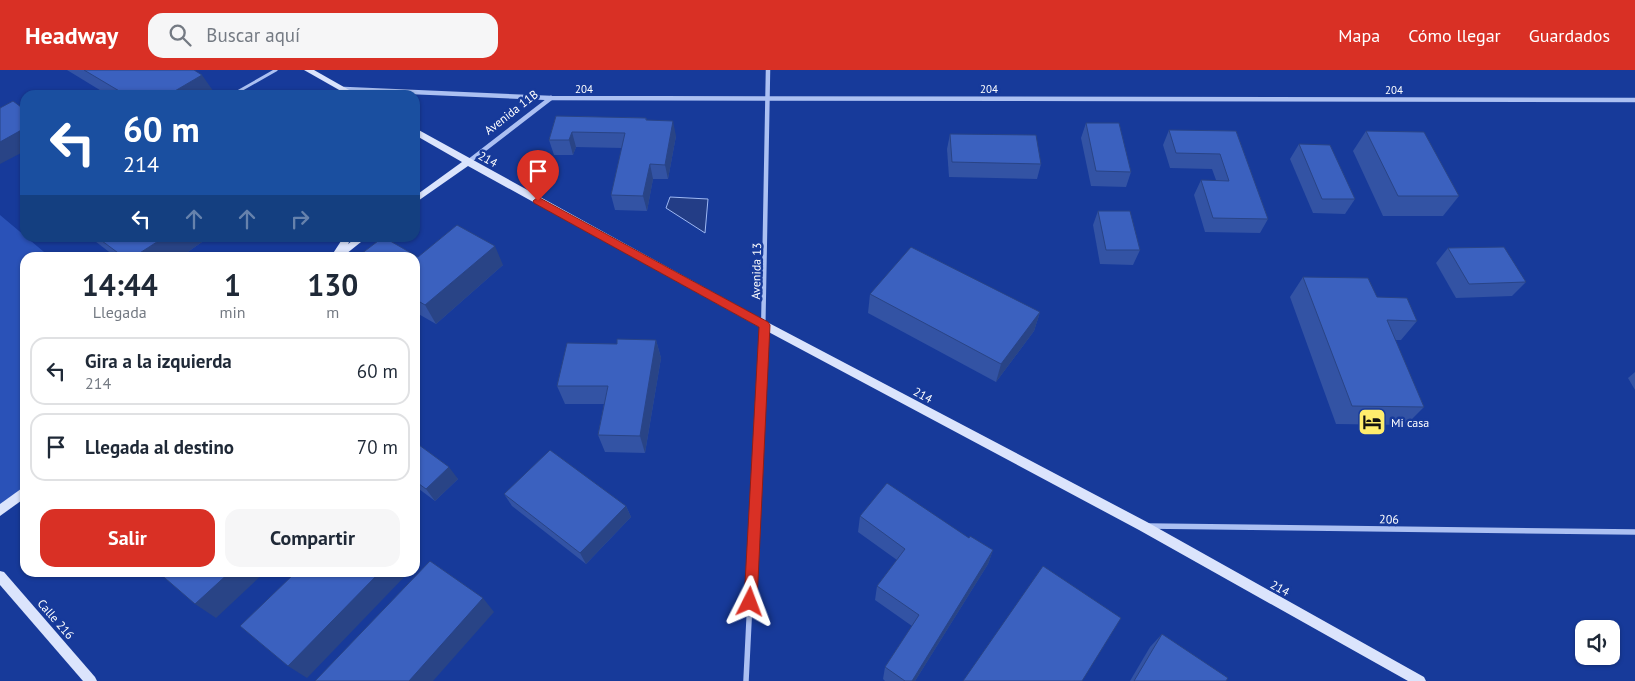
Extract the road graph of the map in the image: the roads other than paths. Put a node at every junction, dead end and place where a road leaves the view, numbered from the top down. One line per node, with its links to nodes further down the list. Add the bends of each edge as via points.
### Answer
1 (276, 70): 4 (lane)
2 (308, 70): 5 (street)
3 (768, 70): 7 (street, Avenida 13)
4 (241, 90)
5 (343, 90)
6 (420, 94): 8 (street, 204)
7 (769, 97): 8 (street, 204); 9 (street, 204); 15 (street, Avenida 13)
8 (551, 98): 11 (street, Avenida 11B)
9 (1635, 100)
10 (420, 134): 11 (street, 214)
11 (468, 162): 12 (street, Avenida 11B); 15 (street, 214)
12 (420, 196)
13 (356, 242): 14 (street)
14 (342, 252)
15 (764, 325): 18 (street, 214); 22 (street, Avenida 13)
16 (20, 495): 17 (street)
17 (0, 511)
18 (1143, 526): 19 (street, 206); 23 (street, 214)
19 (1635, 532)
20 (0, 576): 21 (street, Calle 216)
21 (91, 681)
22 (746, 681)
23 (1420, 681)

